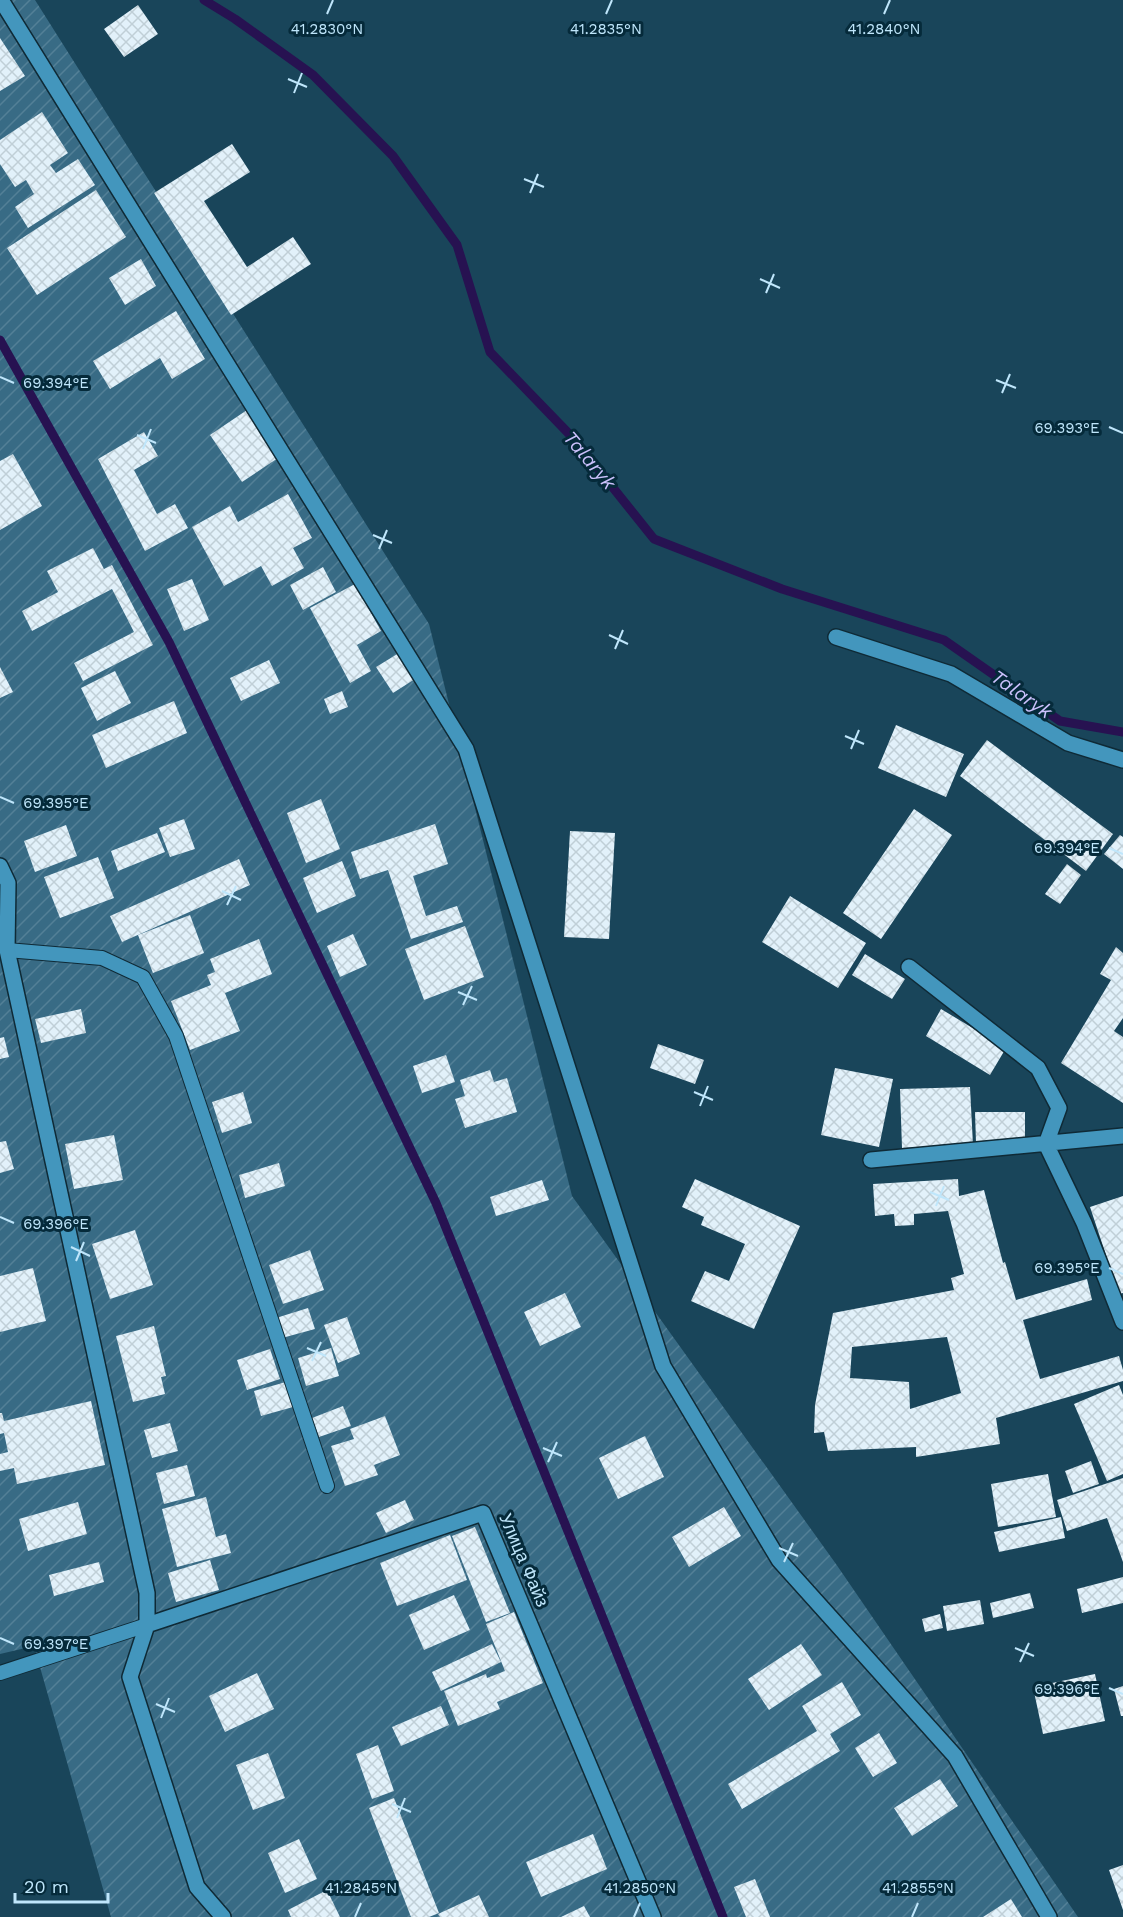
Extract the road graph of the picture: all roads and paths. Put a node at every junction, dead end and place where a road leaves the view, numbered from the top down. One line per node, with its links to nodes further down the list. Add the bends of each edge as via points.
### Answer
1 (1, 0): 16 (street, via 466,749 663,1366 779,1560 955,1756)
2 (836, 637): 3 (street, via 951,674 1068,743)
3 (1123, 760)
4 (0, 866): 5 (street, via 8,883)
5 (7, 950): 11 (lane, via 102,958 143,977 176,1036); 12 (street, via 147,1593)
6 (909, 968): 8 (street, via 1038,1068 1059,1108)
7 (1123, 1136): 8 (street)
8 (1046, 1144): 9 (street); 10 (street, via 1084,1223)
9 (871, 1160)
10 (1123, 1322)
11 (327, 1486)
12 (147, 1625): 13 (lane); 14 (street, via 130,1677 197,1887); 15 (street, Улица Файз, via 483,1513)
13 (0, 1673)
14 (223, 1917)
15 (653, 1917)
16 (1049, 1917)

